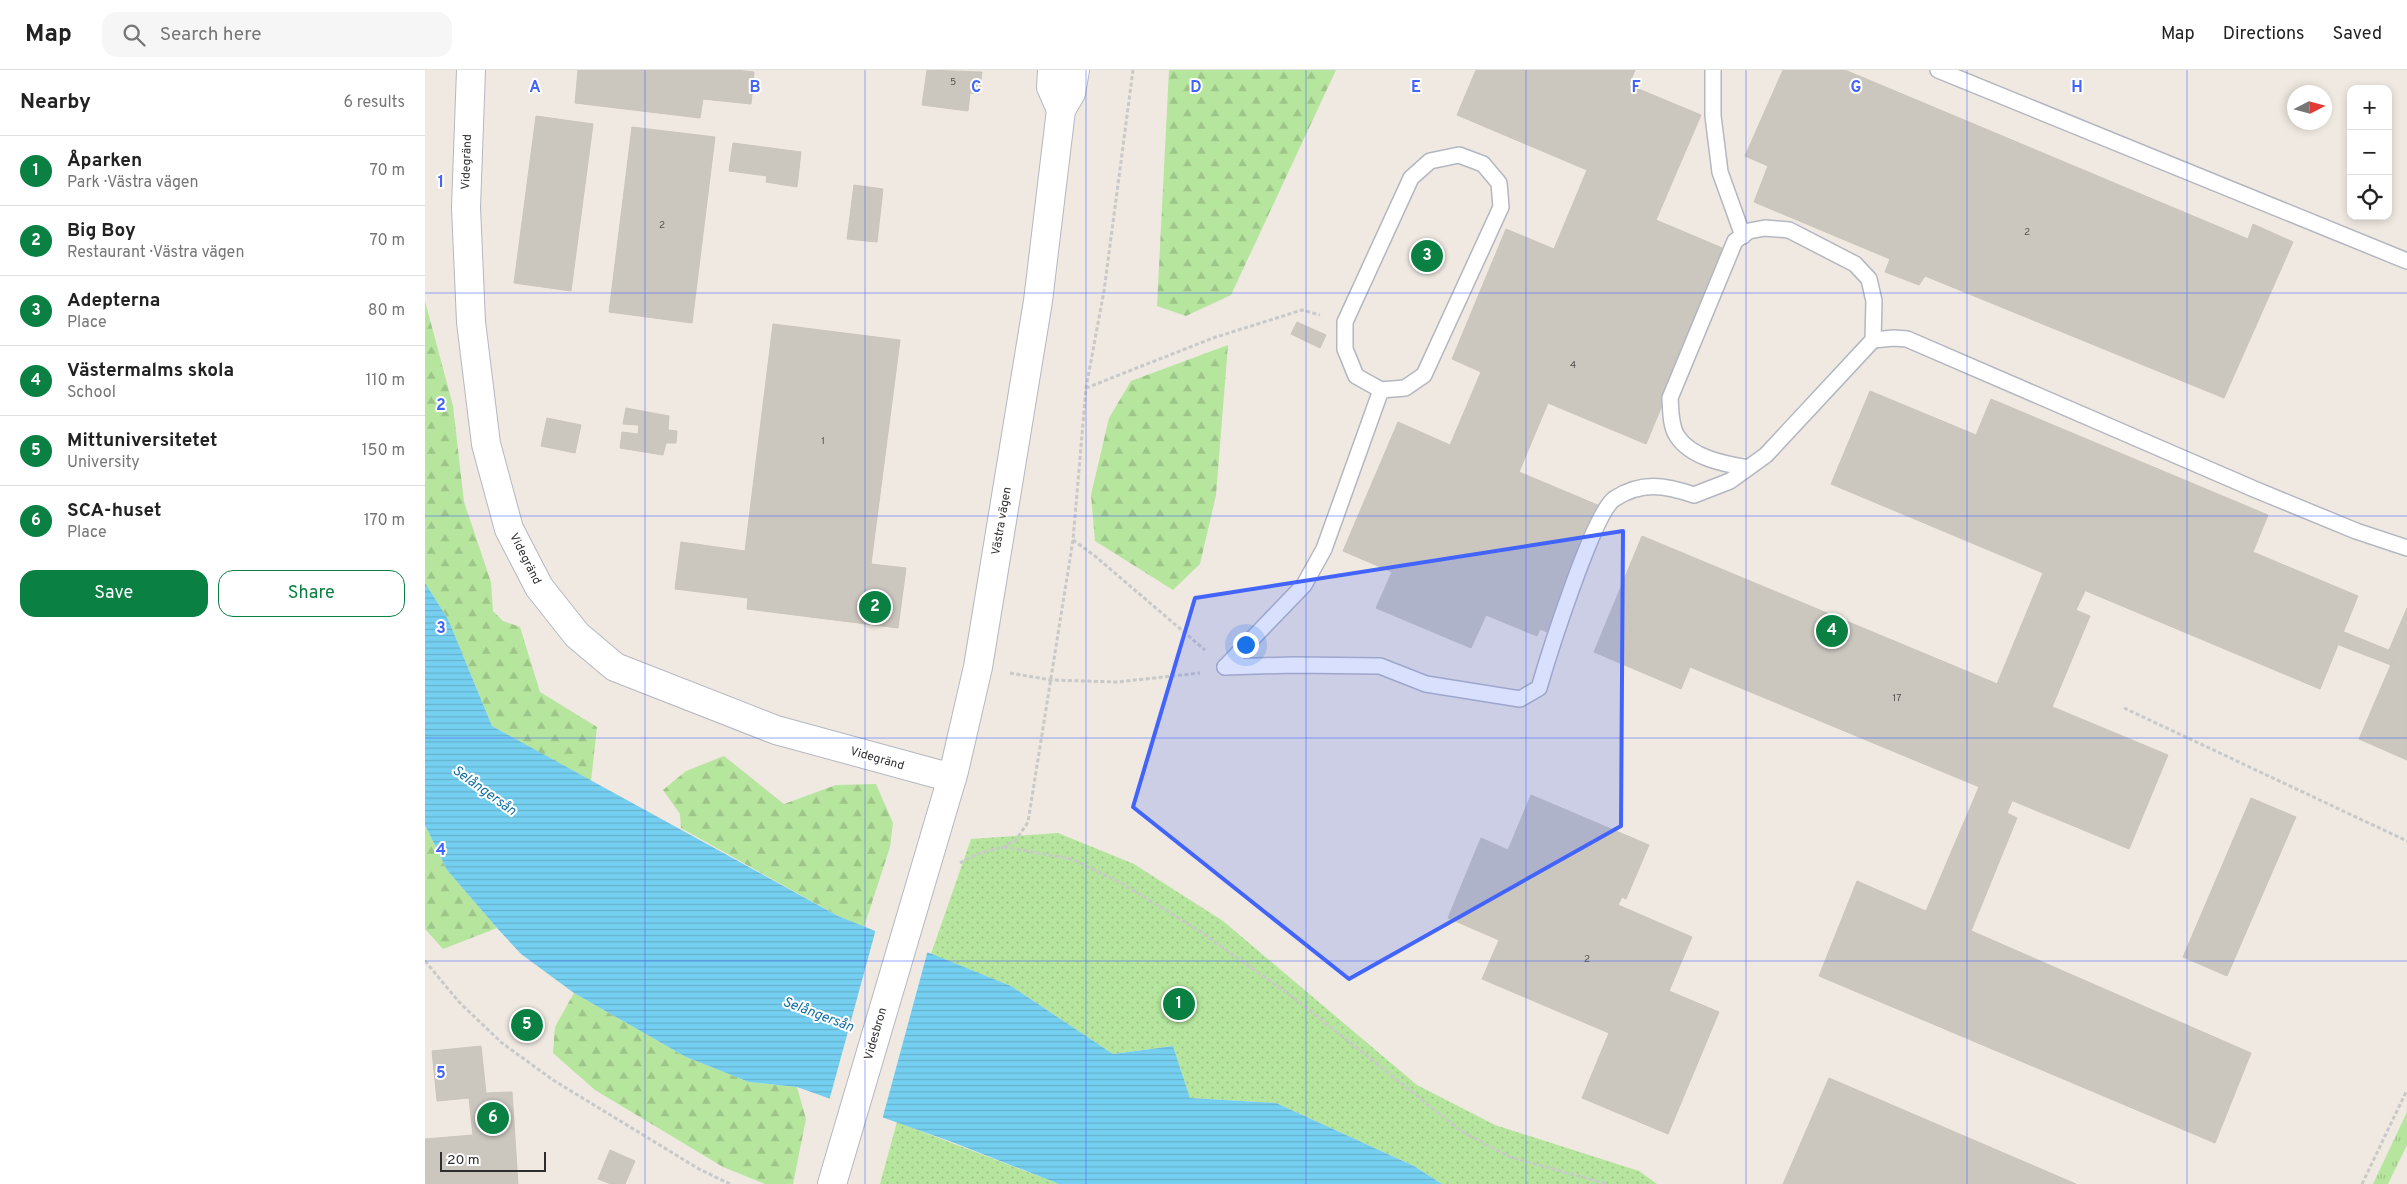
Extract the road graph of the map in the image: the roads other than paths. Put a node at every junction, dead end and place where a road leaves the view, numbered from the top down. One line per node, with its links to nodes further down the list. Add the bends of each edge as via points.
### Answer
1 (471, 70): 13 (street, Videgränd, via 465,207 471,322 485,434 509,529 539,587 577,635 615,667 776,730)
2 (1053, 70): 6 (street, via 1051,87)
3 (1075, 70): 6 (street, Västra vägen, via 1071,93)
4 (1713, 70): 7 (lane, via 1713,116 1720,172)
5 (1938, 70): 8 (lane)
6 (1061, 110): 13 (street, Västra vägen, via 1038,301 978,667)
7 (1743, 236): 9 (lane, via 1749,231 1765,228 1789,230 1855,264 1869,279 1874,301); 11 (lane, via 1735,241 1670,398 1677,437 1697,453 1719,464)
8 (2407, 261)
9 (1873, 340): 11 (lane, via 1766,455); 12 (lane, via 1907,339 2254,489)
10 (1381, 390): 10 (lane, via 1356,376 1345,349 1345,322 1411,178 1430,161 1459,155 1483,164 1499,183 1501,207 1424,375 1405,388); 11 (lane, via 1324,549 1304,586 1225,667 1379,666 1427,684 1520,699 1539,688 1553,640 1599,519 1613,500 1637,487 1669,486 1694,496 1730,482)
11 (1748, 468)
12 (2407, 548)
13 (951, 778): 14 (street, Västra vägen)
14 (908, 925): 15 (street, Videsbron)
15 (832, 1184)

